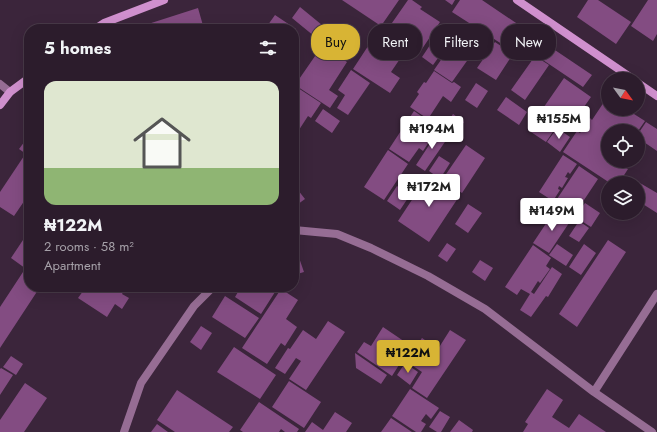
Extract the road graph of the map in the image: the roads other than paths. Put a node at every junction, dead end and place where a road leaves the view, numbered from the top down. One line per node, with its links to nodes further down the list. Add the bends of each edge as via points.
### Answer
1 (164, 0): 3 (street)
2 (517, 0): 4 (street)
3 (101, 24)
4 (623, 72)
5 (24, 82): 8 (street)
6 (0, 84): 8 (street)
7 (645, 88): 9 (street)
8 (10, 92): 10 (street)
9 (657, 96)
10 (0, 106)
11 (299, 230): 14 (street, via 337,234 428,276 485,309)
12 (208, 292): 15 (street, via 194,306 141,384)
13 (657, 294): 14 (street)
14 (594, 392): 16 (street)
15 (124, 432)
16 (652, 432)

